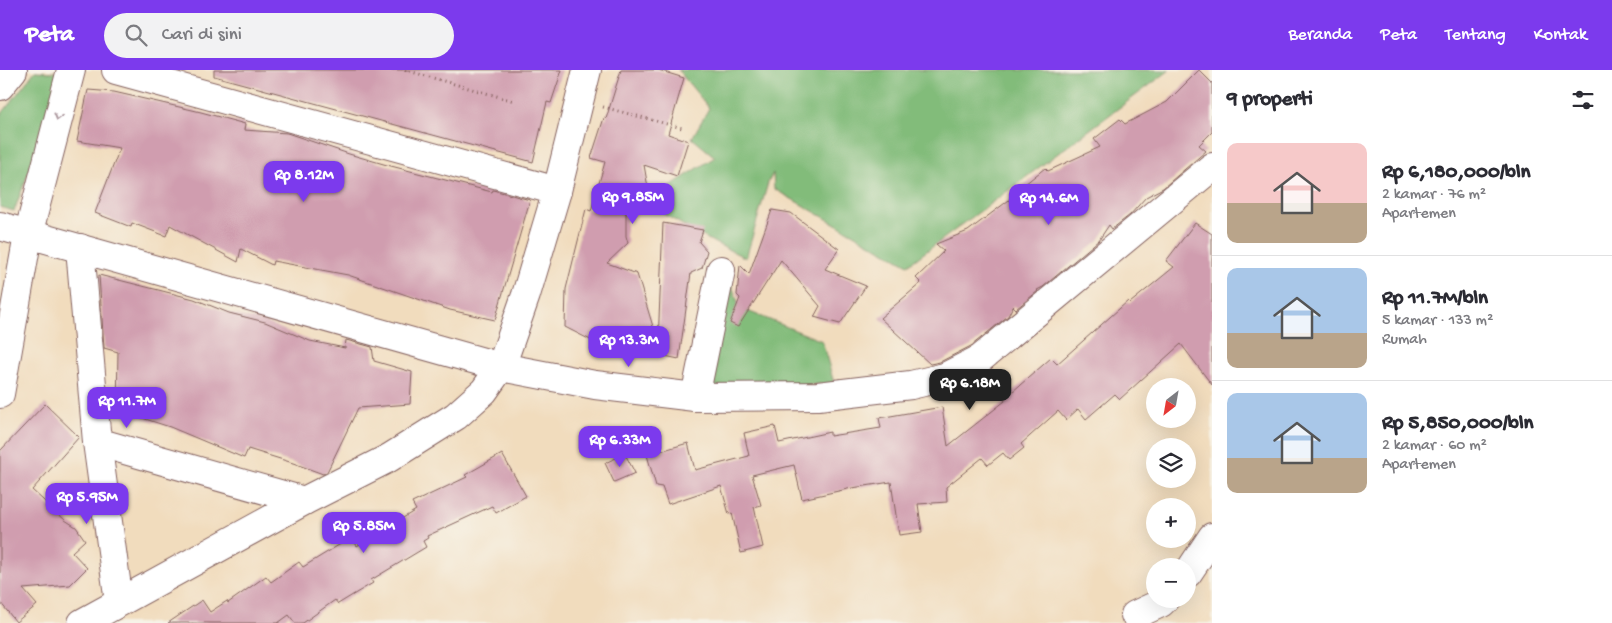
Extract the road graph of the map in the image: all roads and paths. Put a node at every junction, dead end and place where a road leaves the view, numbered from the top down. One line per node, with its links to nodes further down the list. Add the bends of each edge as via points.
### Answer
1 (14, 70): 6 (street)
2 (70, 70): 13 (street, one-way to 13)
3 (116, 70): 11 (street)
4 (405, 70): 8 (path)
5 (587, 70): 7 (street)
6 (0, 86)
7 (580, 100): 9 (path); 11 (street)
8 (514, 101)
9 (682, 128)
10 (1212, 167): 18 (street, via 980,358 945,377 911,385 818,396)
11 (556, 192): 16 (street)
12 (0, 226): 13 (street)
13 (28, 235): 14 (street); 17 (street)
14 (80, 248): 16 (street); 19 (street)
15 (721, 270): 18 (street)
16 (501, 367): 18 (street, via 595,385); 20 (street, via 484,391 456,416 389,458)
17 (0, 394)
18 (695, 398)
19 (96, 442): 20 (street); 23 (street)
20 (304, 501): 23 (street)
21 (1212, 537): 22 (street)
22 (1196, 561)
23 (119, 602): 26 (street)
24 (1150, 608): 25 (street)
25 (1134, 616)
26 (82, 623)

